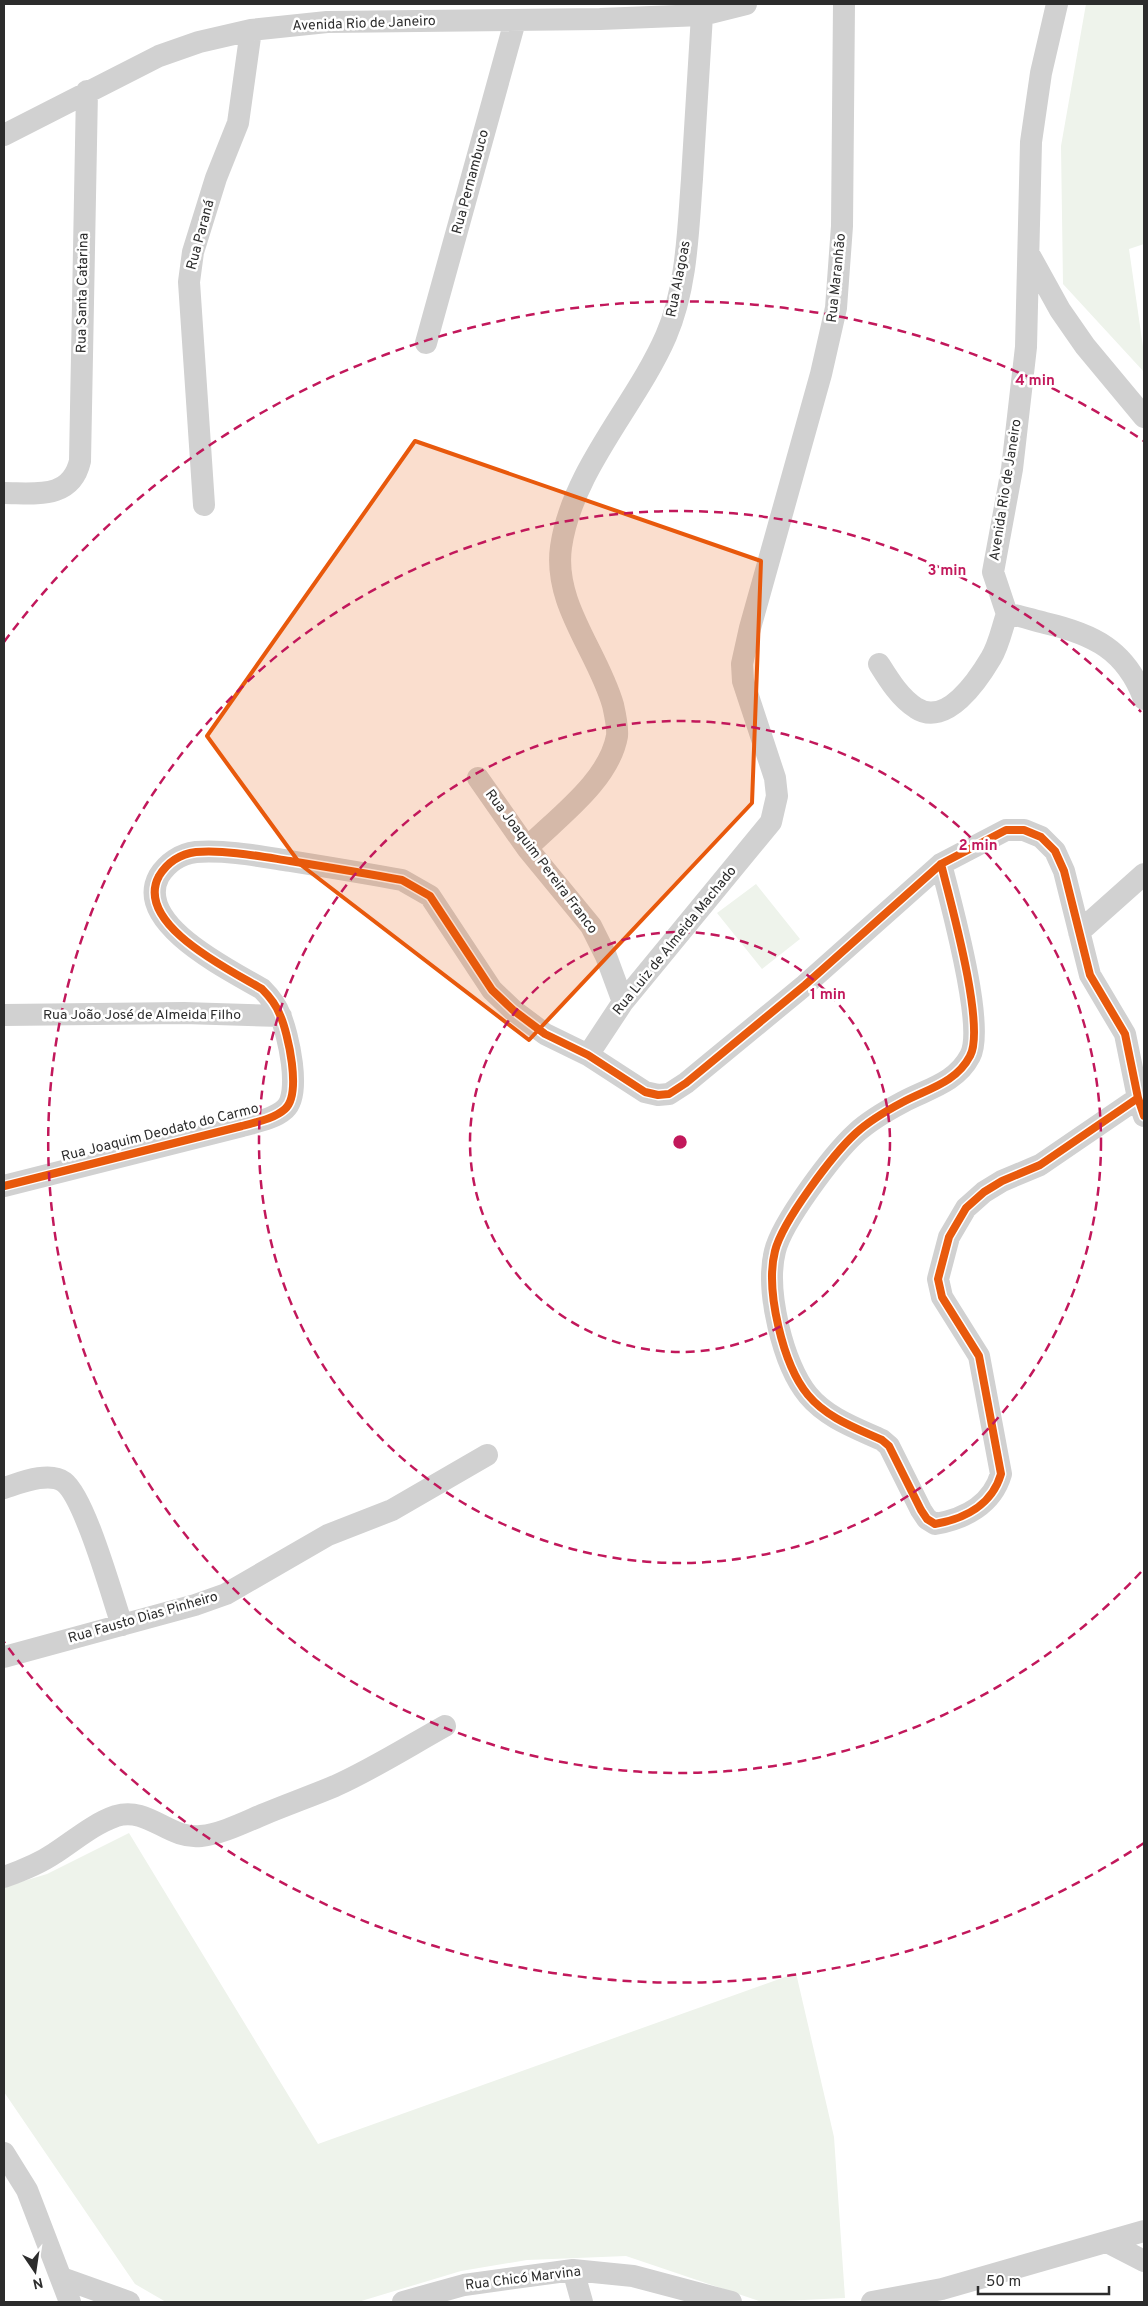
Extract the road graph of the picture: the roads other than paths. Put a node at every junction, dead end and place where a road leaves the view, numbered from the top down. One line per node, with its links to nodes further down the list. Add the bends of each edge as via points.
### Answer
1 (746, 4): 5 (street, Avenida Rio de Janeiro)
2 (844, 4): 15 (street, Rua Maranhão, via 842,226 836,308 821,374)
3 (1058, 4): 10 (street, Avenida Rio de Janeiro, via 1041,72 1032,142)
4 (670, 10): 5 (street, Avenida Rio de Janeiro); 6 (street, Avenida Rio de Janeiro)
5 (702, 15): 20 (street, Rua Alagoas, via 688,236 676,308 666,336 575,500 561,547 562,585 609,690 618,734 603,772)
6 (515, 21): 7 (street, Avenida Rio de Janeiro, via 327,22); 11 (street, Rua Pernambuco)
7 (251, 30): 8 (street, Avenida Rio de Janeiro, via 199,42 159,56); 14 (street, Rua Paraná, via 238,123 216,178 193,252 189,282)
8 (87, 91): 9 (street, Avenida Rio de Janeiro); 13 (street, Rua Santa Catarina, via 78,472 61,489)
9 (4, 134)
10 (1028, 253): 12 (street, via 1085,346); 16 (street, Avenida Rio de Janeiro, via 1026,347 1012,469 993,572)
11 (426, 343)
12 (1144, 418)
13 (4, 493)
14 (204, 505)
15 (765, 574): 24 (street, Rua Luiz de Almeida Machado, via 742,664 743,681 776,778 773,816)
16 (1007, 614): 17 (street, via 992,656 963,695 945,710 927,712 917,709 903,697); 18 (street, via 1091,636 1114,651 1133,676)
17 (879, 664)
18 (1144, 699)
19 (478, 778): 20 (street, Rua Joaquim Pereira Franco)
20 (527, 848): 24 (street, Rua Joaquim Pereira Franco, via 591,926)
21 (941, 864): 23 (street, via 1006,830 1024,830 1041,837 1055,851 1064,872); 27 (street, via 806,985 686,1084 669,1094 645,1092); 28 (street, via 966,970 975,1040 971,1055 960,1070 940,1086 877,1117 845,1145 784,1227 775,1252 773,1279 777,1319 794,1375 828,1414 889,1446 921,1510 935,1524 951,1522 977,1509 998,1484 1001,1474 979,1356 942,1297 938,1279 949,1237 966,1208 984,1192 1040,1166)
22 (1144, 874): 23 (street)
23 (1080, 932): 28 (street, via 1090,975 1125,1034)
24 (623, 1002): 27 (street, Rua Luiz de Almeida Machado)
25 (4, 1015): 26 (street, Rua João José de Almeida Filho, via 184,1013)
26 (281, 1016): 27 (street, via 262,989 218,964 175,932 156,897 157,880 164,867 178,857 194,852 231,852 402,880 430,896 486,982 513,1010 545,1034); 29 (street, Rua Joaquim Deodato do Carmo, via 294,1081 293,1094 286,1108 273,1117)
27 (588, 1056)
28 (1141, 1107)
29 (4, 1186)
30 (487, 1455): 32 (street, Rua Fausto Dias Pinheiro, via 392,1510 328,1535 226,1594)
31 (4, 1488): 32 (street, via 50,1478 63,1482 73,1493 85,1518)
32 (122, 1625): 33 (street, Rua Fausto Dias Pinheiro)
33 (4, 1657)
34 (445, 1726): 35 (street, via 336,1785 232,1827 203,1836 186,1837 147,1817 134,1814 117,1816 96,1825 53,1855)
35 (4, 1877)
36 (4, 2153): 41 (street, via 27,2190)
37 (1144, 2231): 38 (street)
38 (1109, 2243): 39 (street); 48 (street, via 942,2289)
39 (1144, 2262)
40 (573, 2270): 42 (street, Rua Chicó Marvina, via 464,2285); 46 (street); 47 (street, Rua Chicó Marvina, via 633,2276)
41 (62, 2278): 43 (street); 44 (street)
42 (435, 2298): 45 (street, Rua Chicó Marvina)
43 (70, 2302)
44 (129, 2302)
45 (403, 2302)
46 (582, 2302)
47 (731, 2302)
48 (872, 2302)

